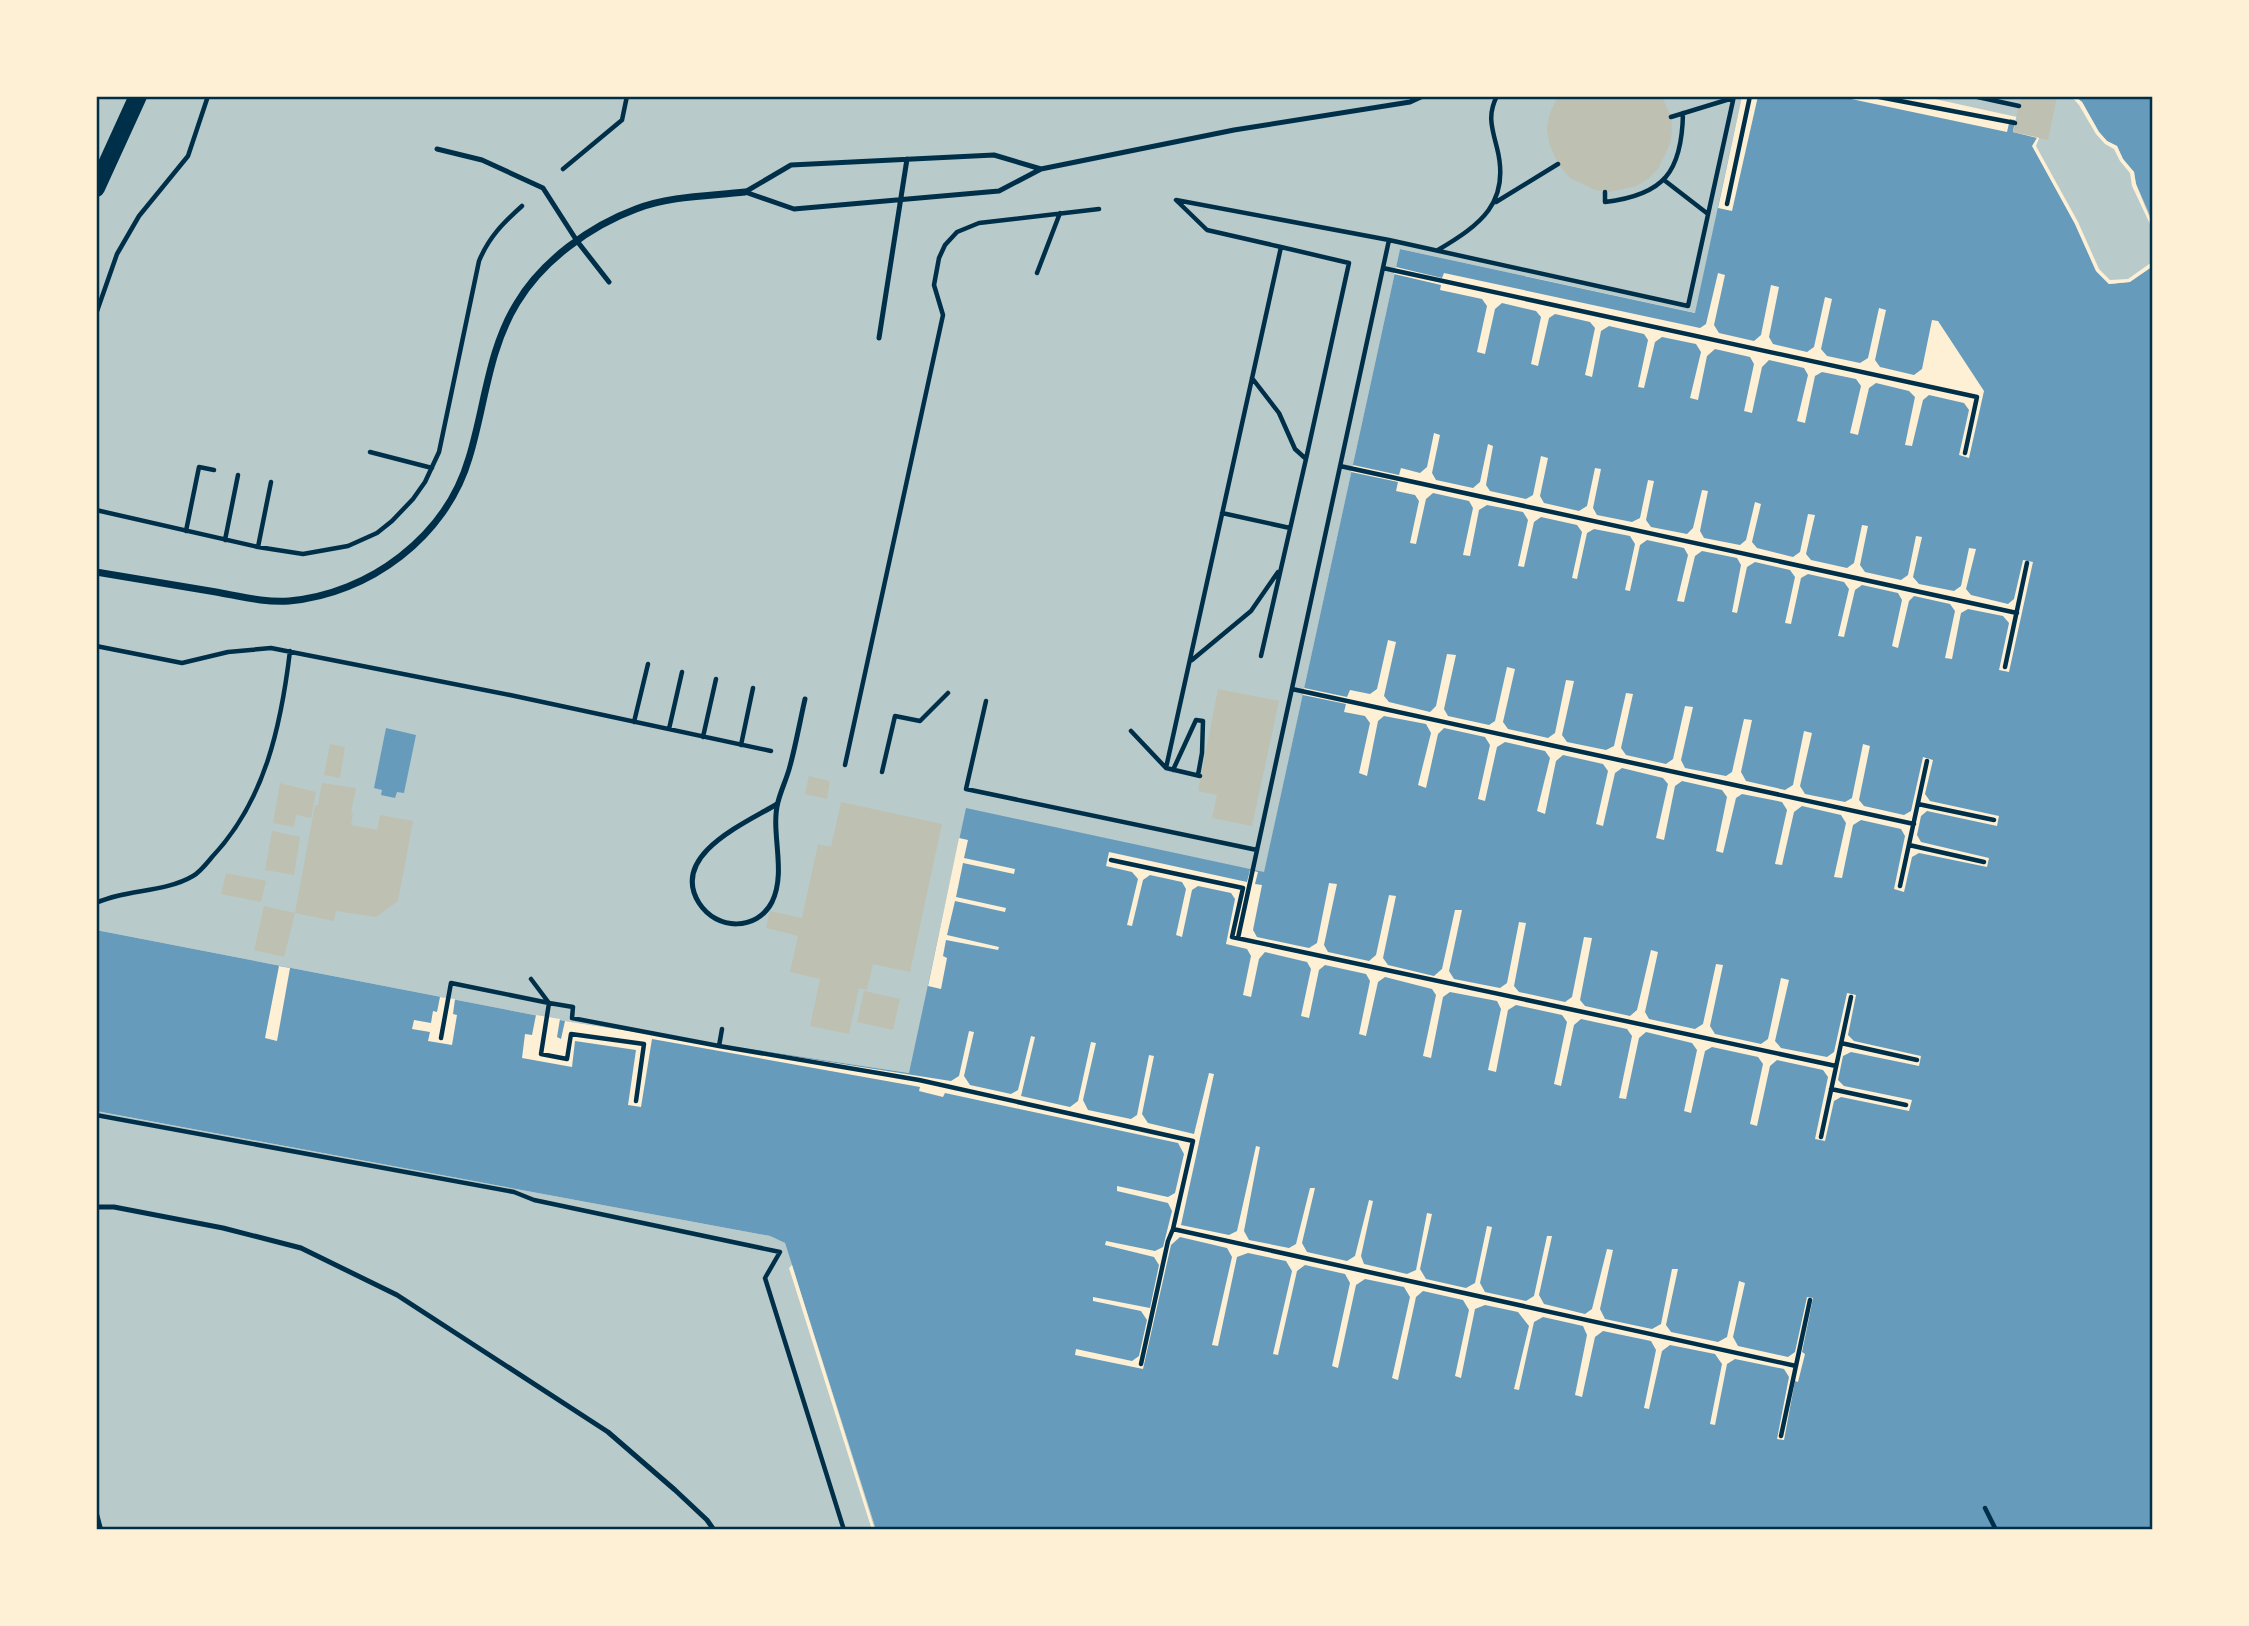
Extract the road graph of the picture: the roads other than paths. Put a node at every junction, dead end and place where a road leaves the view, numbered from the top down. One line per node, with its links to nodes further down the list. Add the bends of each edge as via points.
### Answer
1 (138, 96): 6 (main road)
2 (1423, 96): 5 (lane)
3 (437, 149): 9 (lane, via 482,160 543,188)
4 (907, 159): 5 (lane, via 994,155); 7 (lane, via 791,165); 8 (lane)
5 (1041, 169): 8 (lane, via 999,191)
6 (96, 188)
7 (745, 192): 8 (lane, via 794,209); 9 (street, via 638,208)
8 (900, 199): 11 (lane)
9 (577, 241): 10 (lane); 12 (street, via 540,273 518,301 501,335 468,461 453,493 413,546 387,567 330,595 286,601)
10 (609, 282)
11 (879, 338)
12 (96, 572)
13 (805, 699): 14 (lane, via 790,769)
14 (777, 804): 14 (lane, via 708,848 696,864 692,877 695,896 714,919 746,924 763,916 774,900 779,872)
15 (96, 1207): 16 (lane, via 223,1228 301,1248 397,1295 608,1432)
16 (715, 1530)

